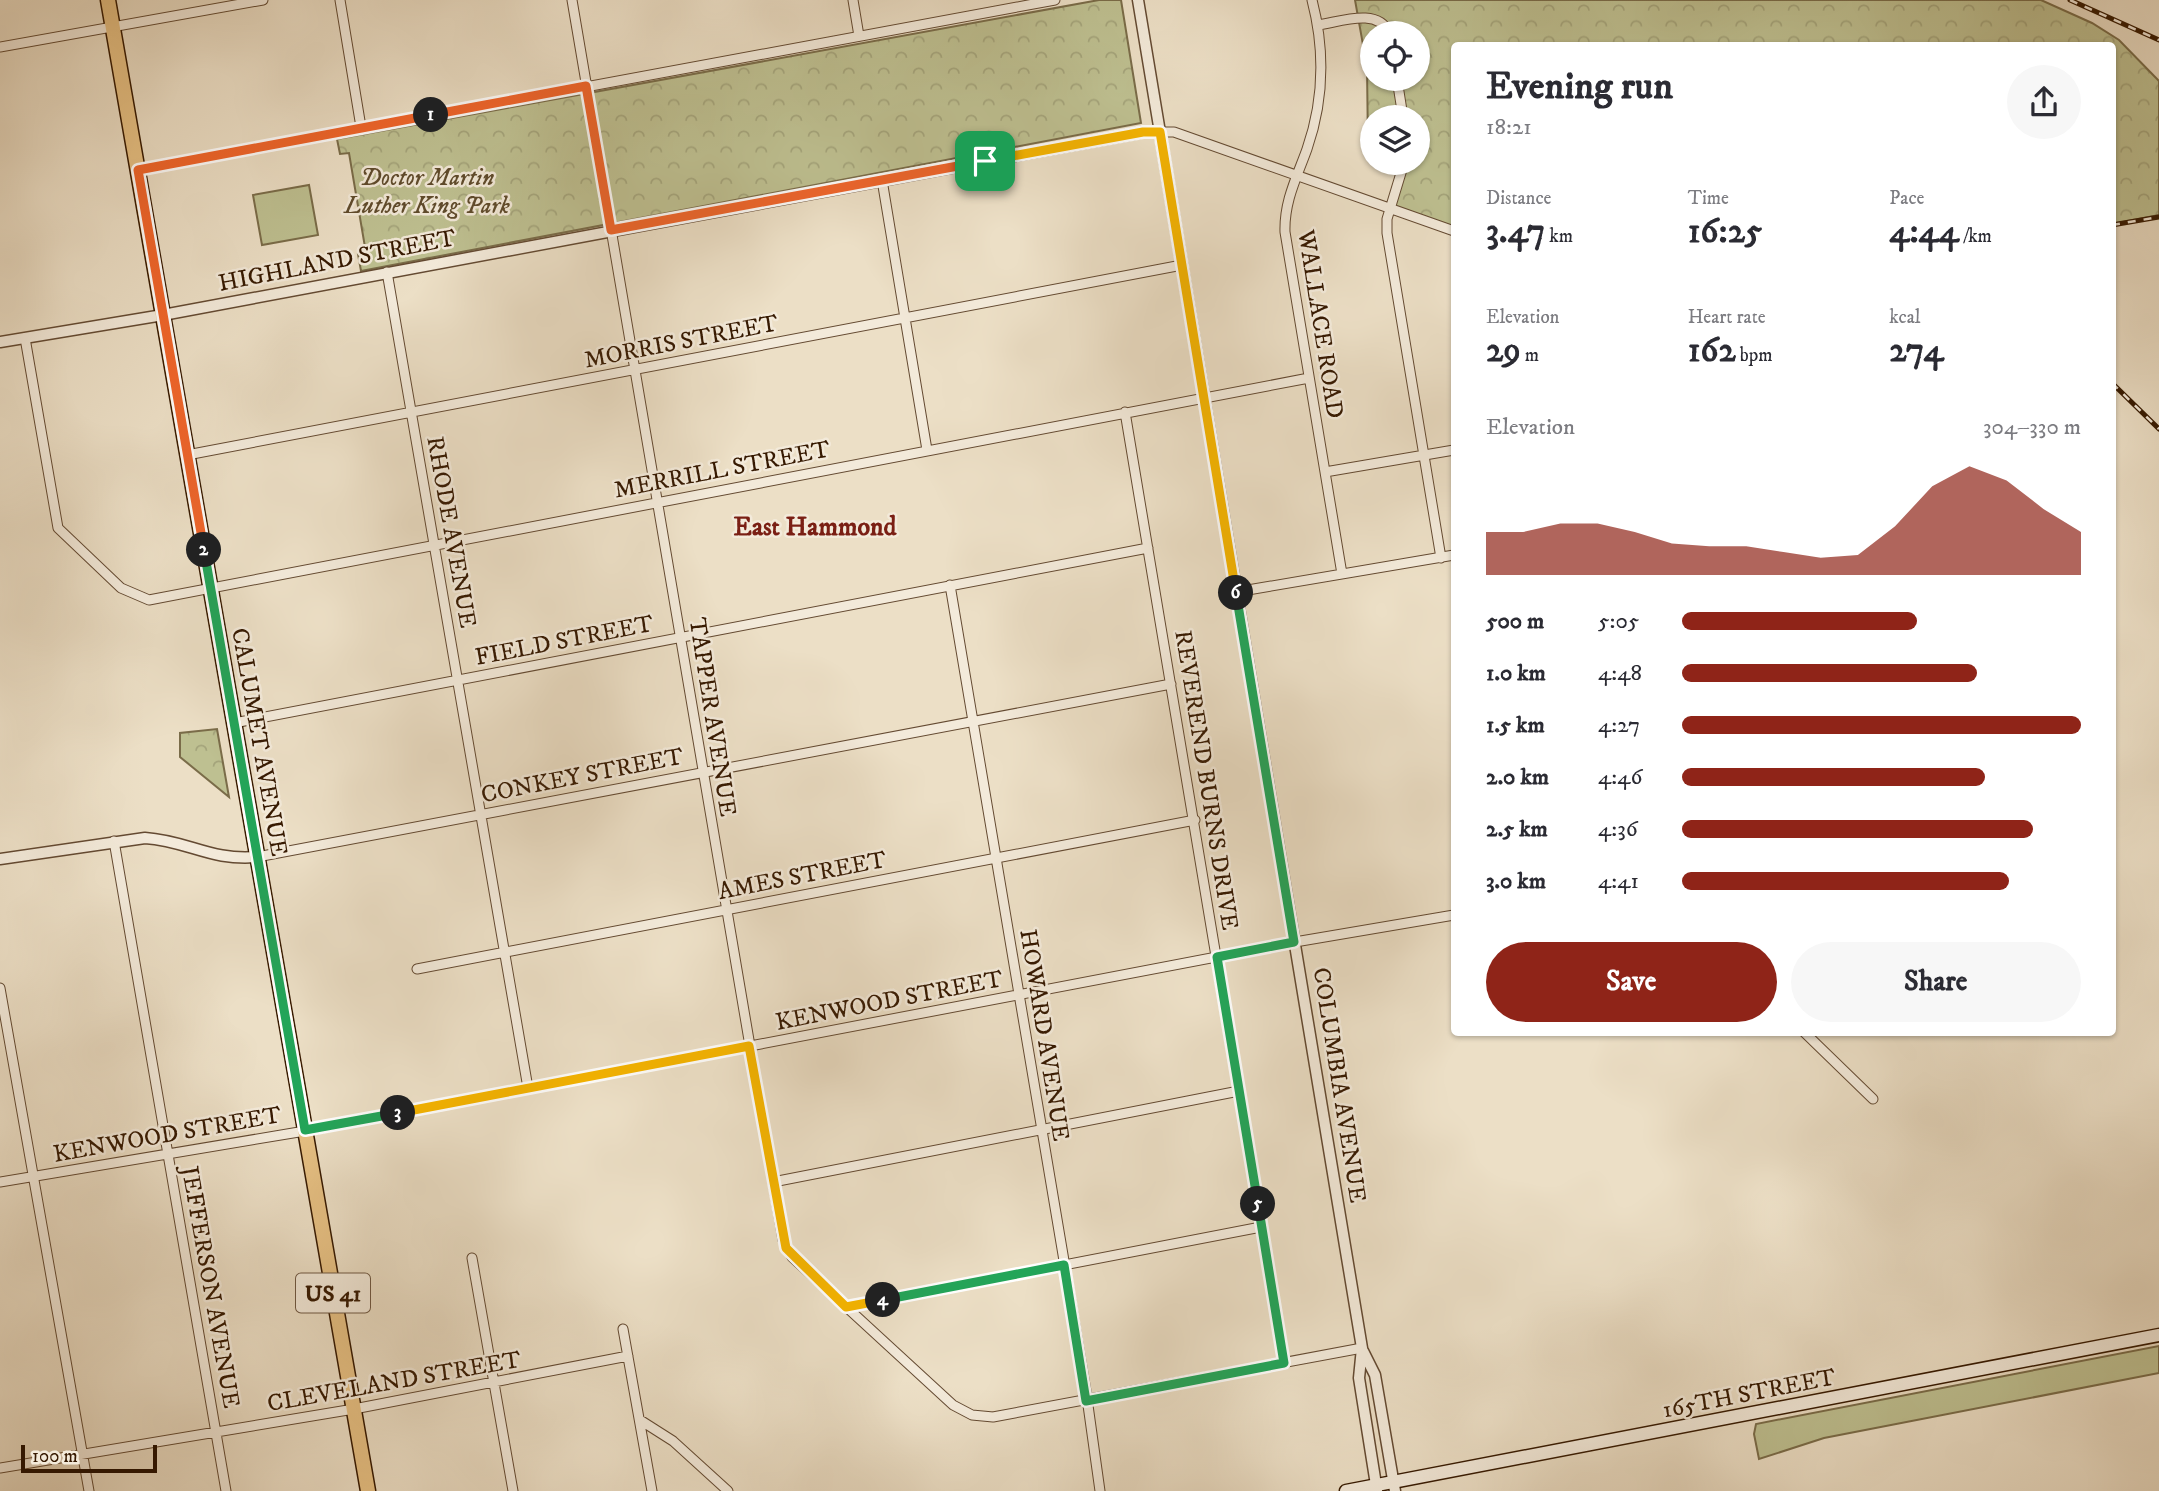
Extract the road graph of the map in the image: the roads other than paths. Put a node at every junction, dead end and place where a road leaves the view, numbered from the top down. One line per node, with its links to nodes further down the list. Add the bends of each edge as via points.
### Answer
1 (108, 0): 11 (main road, CALUMET AVENUE / US 41)
2 (263, 0): 11 (street)
3 (340, 0): 15 (street)
4 (572, 0): 14 (street, TAPPER AVENUE)
5 (853, 0): 12 (street)
6 (1055, 0): 12 (street)
7 (1138, 0): 16 (street, COLUMBIA AVENUE)
8 (1312, 0): 10 (street, WALLACE ROAD)
9 (1381, 21): 10 (street, via 1371,17)
10 (1318, 25): 18 (street, WALLACE ROAD, via 1319,101)
11 (113, 27): 13 (street); 17 (main road, CALUMET AVENUE / US 41)
12 (859, 36): 14 (street)
13 (0, 47)
14 (586, 86): 15 (street); 22 (street, TAPPER AVENUE)
15 (361, 127): 17 (street)
16 (1160, 132): 18 (street, HIGHLAND STREET, via 1174,132); 20 (street, HIGHLAND STREET); 24 (street, COLUMBIA AVENUE)
17 (138, 170): 26 (main road, CALUMET AVENUE / US 41)
18 (1297, 175): 21 (street, HIGHLAND STREET); 31 (street, WALLACE ROAD, via 1287,204 1285,232)
19 (1400, 175): 21 (street)
20 (882, 180): 22 (street, HIGHLAND STREET); 27 (street)
21 (1390, 209): 23 (street, HIGHLAND STREET); 38 (street, via 1387,233)
22 (611, 230): 25 (street, HIGHLAND STREET); 30 (street, TAPPER AVENUE)
23 (1451, 230)
24 (1182, 265): 27 (street, MORRIS STREET); 32 (street, COLUMBIA AVENUE)
25 (387, 272): 26 (street, HIGHLAND STREET); 33 (street, RHODE AVENUE)
26 (163, 315): 28 (street, HIGHLAND STREET); 37 (main road, CALUMET AVENUE / US 41)
27 (905, 318): 30 (street, MORRIS STREET); 35 (street)
28 (25, 338): 29 (street, HIGHLAND STREET); 47 (street, MERRILL STREET, via 58,528 121,587 142,600)
29 (0, 342)
30 (635, 370): 33 (street, MORRIS STREET); 40 (street, TAPPER AVENUE)
31 (1309, 378): 32 (street, MERRILL STREET); 39 (street, WALLACE ROAD)
32 (1204, 396): 34 (street, MERRILL STREET); 48 (street, COLUMBIA AVENUE)
33 (411, 412): 37 (street, MORRIS STREET); 41 (street, RHODE AVENUE)
34 (1125, 412): 35 (street, MERRILL STREET); 42 (street, REVEREND BURNS DRIVE)
35 (928, 450): 40 (street, MERRILL STREET)
36 (1451, 450): 38 (street)
37 (187, 455): 47 (main road, CALUMET AVENUE / US 41)
38 (1424, 455): 39 (street); 44 (street)
39 (1325, 472): 45 (street, WALLACE ROAD)
40 (656, 501): 41 (street, MERRILL STREET); 49 (street, TAPPER AVENUE)
41 (434, 544): 47 (street, MERRILL STREET); 50 (street, RHODE AVENUE)
42 (1148, 548): 46 (street, FIELD STREET); 51 (street, REVEREND BURNS DRIVE)
43 (1451, 556): 44 (street)
44 (1441, 558): 45 (street)
45 (1342, 575): 48 (street)
46 (950, 585): 49 (street, FIELD STREET); 52 (street, HOWARD AVENUE)
47 (211, 588): 53 (main road, CALUMET AVENUE / US 41)
48 (1236, 592): 63 (street, COLUMBIA AVENUE)
49 (681, 638): 50 (street, FIELD STREET); 54 (street, TAPPER AVENUE)
50 (457, 680): 53 (street, FIELD STREET); 55 (street, RHODE AVENUE)
51 (1171, 684): 52 (street, CONKEY STREET); 56 (street, REVEREND BURNS DRIVE)
52 (973, 722): 54 (street, CONKEY STREET); 59 (street, HOWARD AVENUE)
53 (234, 723): 58 (main road, CALUMET AVENUE / US 41)
54 (703, 773): 55 (street, CONKEY STREET); 61 (street, TAPPER AVENUE)
55 (481, 816): 58 (street, CONKEY STREET); 64 (street, RHODE AVENUE)
56 (1195, 820): 59 (street, AMES STREET); 65 (street, REVEREND BURNS DRIVE)
57 (114, 841): 58 (street, CONKEY STREET, via 167,839 212,856); 60 (street, CONKEY STREET); 76 (street, JEFFERSON AVENUE)
58 (257, 857): 75 (main road, CALUMET AVENUE / US 41)
59 (996, 858): 61 (street, AMES STREET); 68 (street, HOWARD AVENUE)
60 (0, 859)
61 (725, 909): 64 (street, AMES STREET); 70 (street, TAPPER AVENUE)
62 (1451, 916): 63 (street, KENWOOD STREET)
63 (1294, 942): 65 (street, KENWOOD STREET); 86 (street, COLUMBIA AVENUE)
64 (504, 951): 66 (street, AMES STREET); 71 (street, RHODE AVENUE)
65 (1217, 957): 68 (street, KENWOOD STREET); 72 (street, REVEREND BURNS DRIVE)
66 (417, 969)
67 (0, 988): 77 (street)
68 (1018, 994): 70 (street, KENWOOD STREET); 74 (street, HOWARD AVENUE)
69 (1808, 1036): 73 (street)
70 (749, 1046): 71 (street, KENWOOD STREET); 79 (street, TAPPER AVENUE)
71 (528, 1088): 75 (street, KENWOOD STREET)
72 (1239, 1091): 74 (street); 80 (street, REVEREND BURNS DRIVE)
73 (1873, 1099)
74 (1041, 1129): 79 (street); 82 (street, HOWARD AVENUE)
75 (305, 1130): 76 (street, KENWOOD STREET); 91 (main road, CALUMET AVENUE / US 41)
76 (168, 1154): 77 (street, KENWOOD STREET); 93 (street, JEFFERSON AVENUE)
77 (34, 1177): 78 (street, KENWOOD STREET); 94 (street)
78 (0, 1182)
79 (773, 1182): 83 (street, TAPPER AVENUE, via 786,1248)
80 (1261, 1227): 82 (street); 88 (street, REVEREND BURNS DRIVE)
81 (472, 1258): 89 (street)
82 (1064, 1265): 83 (street); 90 (street, HOWARD AVENUE)
83 (846, 1307): 90 (street, TAPPER AVENUE, via 960,1409 986,1418)
84 (623, 1329): 87 (street)
85 (2159, 1335): 96 (main road, 165TH STREET)
86 (1362, 1348): 88 (street, TAPPER AVENUE); 96 (street, COLUMBIA AVENUE, via 1375,1375); 97 (street, COLUMBIA AVENUE, via 1359,1378)
87 (628, 1356): 89 (street, CLEVELAND STREET); 92 (street)
88 (1284, 1363): 90 (street, TAPPER AVENUE)
89 (493, 1382): 91 (street, CLEVELAND STREET); 101 (street)
90 (1086, 1401): 104 (street, HOWARD AVENUE)
91 (354, 1409): 93 (street, CLEVELAND STREET); 100 (main road, CALUMET AVENUE / US 41)
92 (640, 1420): 102 (street); 103 (street, via 673,1441)
93 (216, 1432): 94 (street, CLEVELAND STREET); 99 (street, JEFFERSON AVENUE)
94 (82, 1454): 95 (street, CLEVELAND STREET); 98 (street)
95 (0, 1468)
96 (1394, 1486): 97 (main road, 165TH STREET)
97 (1376, 1488): 105 (main road, 165TH STREET)
98 (89, 1491)
99 (226, 1491)
100 (368, 1491)
101 (513, 1491)
102 (652, 1491)
103 (728, 1491)
104 (1100, 1491)
105 (1346, 1491)

